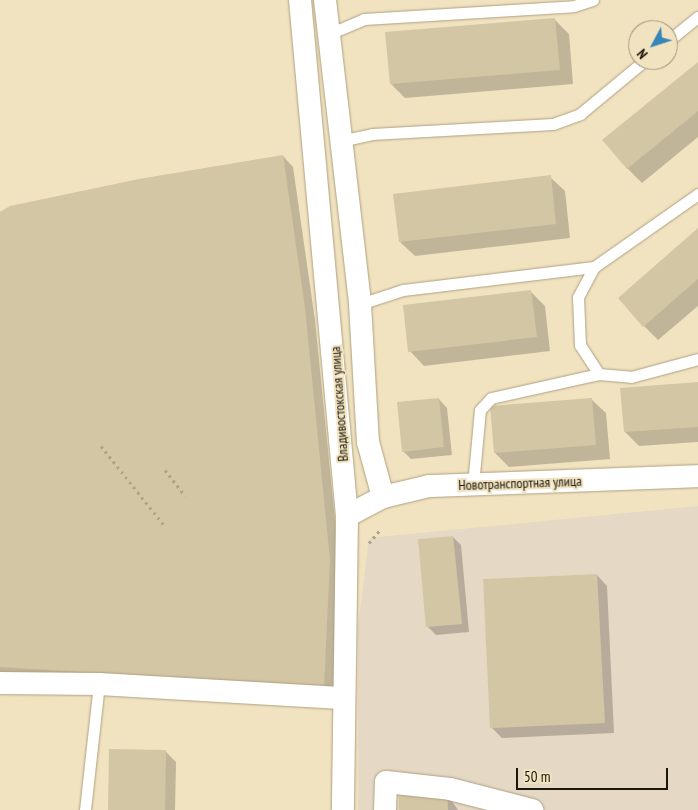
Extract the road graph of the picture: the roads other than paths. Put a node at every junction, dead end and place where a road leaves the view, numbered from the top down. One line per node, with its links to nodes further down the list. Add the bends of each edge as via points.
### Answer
1 (300, 0): 17 (street, Владивостокская улица)
2 (325, 0): 6 (street)
3 (592, 0): 6 (lane, via 574,6 364,19)
4 (698, 17): 5 (lane)
5 (678, 33)
6 (328, 34): 8 (street)
7 (633, 70): 8 (lane, via 580,114 553,124 372,134)
8 (340, 141): 11 (street)
9 (698, 194): 10 (lane)
10 (594, 267): 11 (lane, via 404,290); 13 (lane, via 578,297 580,345)
11 (360, 304): 16 (street, via 368,442)
12 (698, 359): 13 (lane, via 631,377)
13 (599, 374): 15 (lane, via 490,398 480,410)
14 (698, 476): 15 (street, Новотранспортная улица)
15 (473, 484): 16 (street, Новотранспортная улица, via 429,486)
16 (383, 497): 17 (street, Новотранспортная улица)
17 (348, 516): 20 (street, Владивостокская улица)
18 (0, 683): 19 (street)
19 (99, 684): 20 (street); 21 (lane)
20 (342, 698): 22 (street, Владивостокская улица)
21 (85, 810)
22 (343, 810)
23 (385, 810): 24 (street, via 386,782 450,789)
24 (532, 810)

